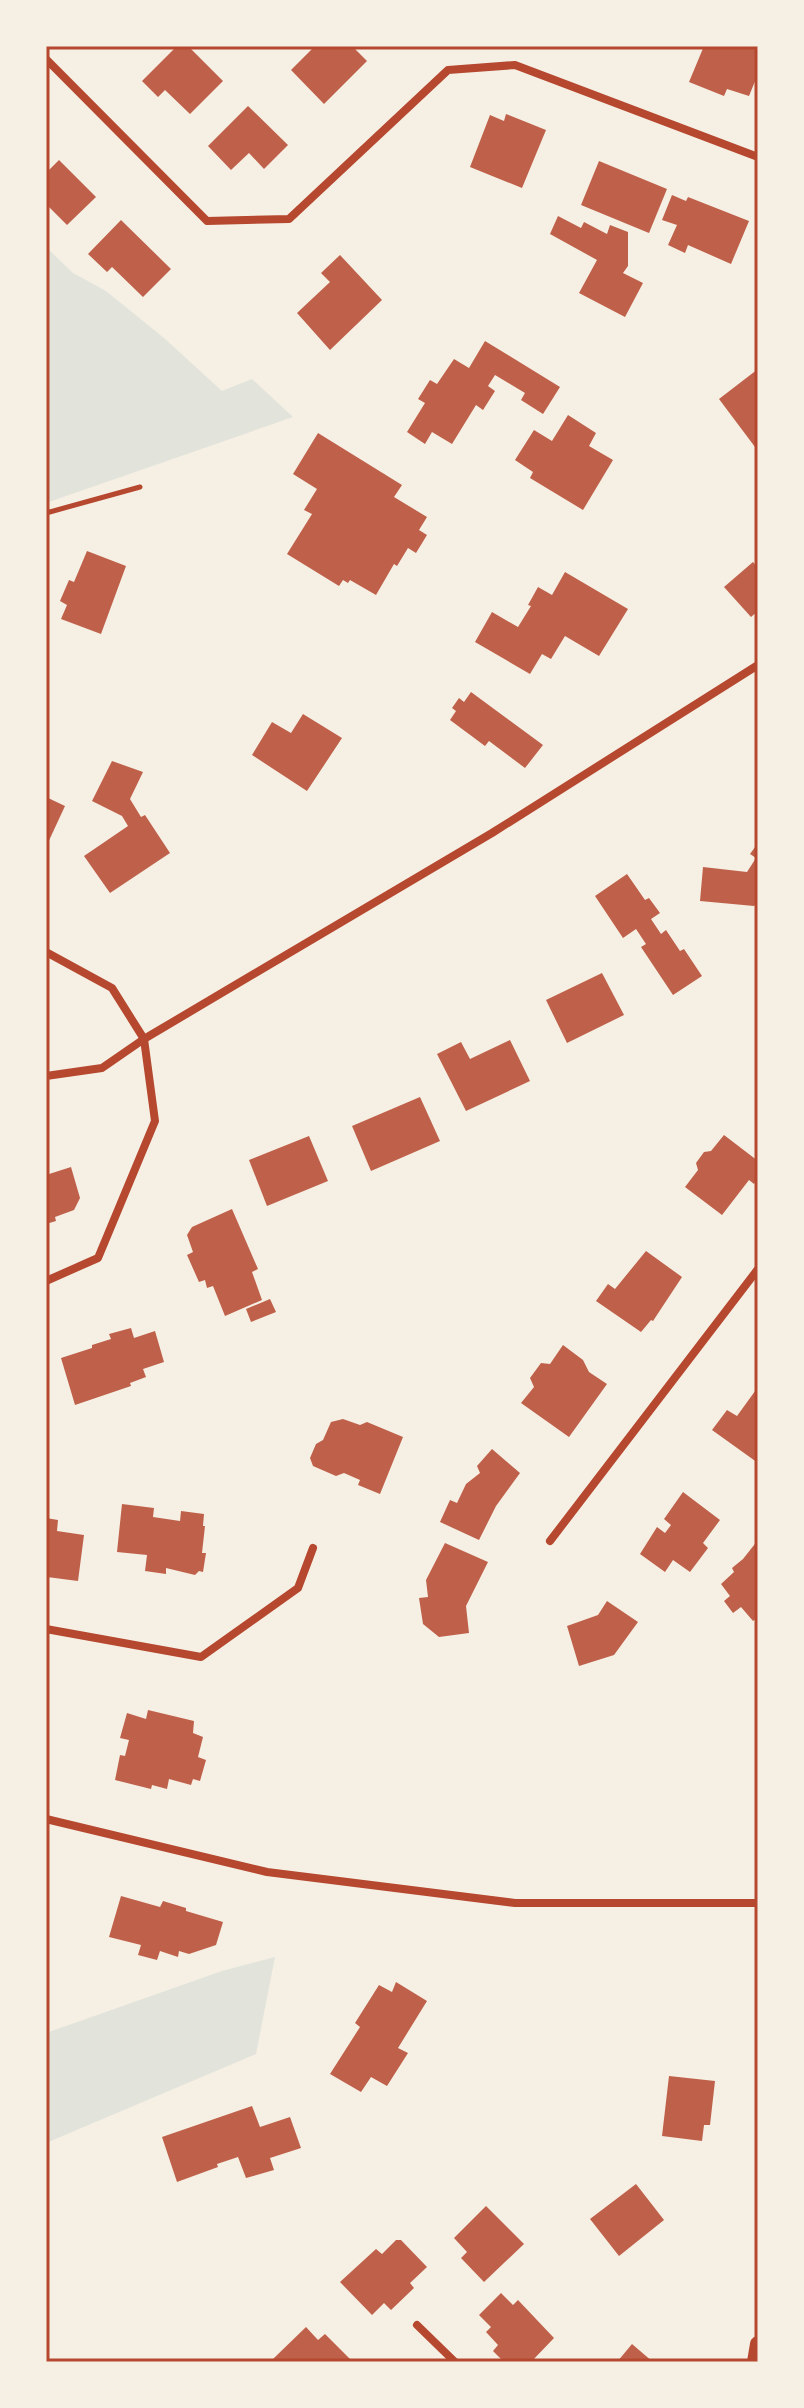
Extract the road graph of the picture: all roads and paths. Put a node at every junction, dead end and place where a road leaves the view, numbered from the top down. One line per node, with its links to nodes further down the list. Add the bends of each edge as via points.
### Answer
1 (46, 59): 2 (street, via 207,221 289,219 448,70 515,65)
2 (758, 157)
3 (140, 487): 4 (path)
4 (46, 513)
5 (758, 665): 7 (street, via 492,833)
6 (46, 952): 7 (street, via 112,988)
7 (144, 1039): 8 (street, via 102,1068); 10 (street, via 155,1121 98,1258)
8 (46, 1076)
9 (758, 1269): 11 (street)
10 (46, 1281)
11 (550, 1541)
12 (313, 1548): 13 (street, via 298,1588 201,1657)
13 (46, 1629)
14 (46, 1819): 15 (street, via 267,1872 499,1901)
15 (758, 1903)
16 (417, 2325): 18 (street)
17 (758, 2344): 19 (main road)
18 (455, 2362)
19 (755, 2362)

